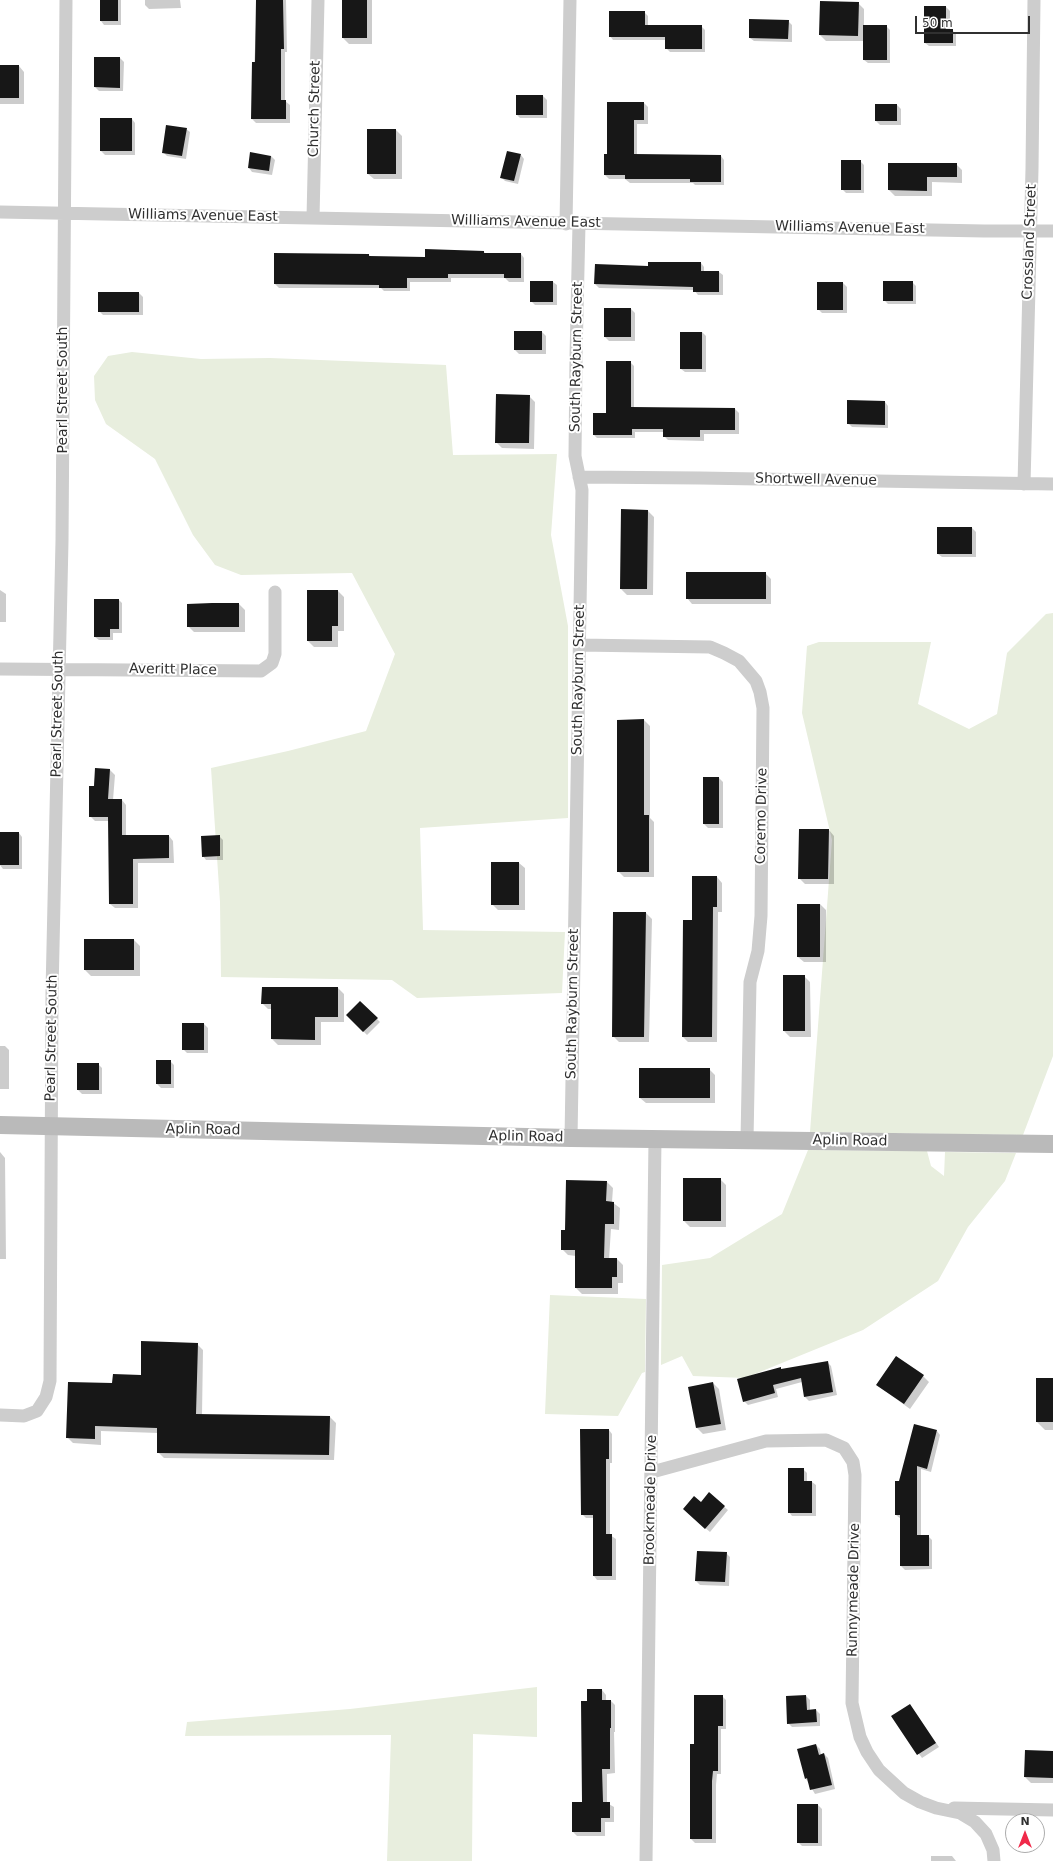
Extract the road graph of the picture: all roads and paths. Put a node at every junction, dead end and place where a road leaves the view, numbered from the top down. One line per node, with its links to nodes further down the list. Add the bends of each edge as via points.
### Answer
1 (66, 0): 6 (street, Pearl Street South)
2 (318, 0): 7 (street, Church Street)
3 (570, 0): 8 (street)
4 (1034, 0): 10 (street, Crossland Street)
5 (0, 212): 6 (street, Williams Avenue East)
6 (64, 214): 7 (street, Williams Avenue East); 18 (street, Pearl Street South)
7 (313, 218): 8 (street, Williams Avenue East)
8 (566, 224): 9 (street, Williams Avenue East)
9 (580, 224): 10 (street, Williams Avenue East); 12 (street, South Rayburn Street, via 575,456)
10 (1031, 230): 11 (street, Williams Avenue East); 13 (street, Crossland Street)
11 (1053, 231)
12 (580, 477): 13 (street, Shortwell Avenue); 16 (street, South Rayburn Street)
13 (1024, 484): 14 (street, Shortwell Avenue)
14 (1053, 484)
15 (275, 592): 18 (street, Averitt Place, via 275,654 272,663 261,671)
16 (580, 645): 21 (street, South Rayburn Street); 23 (street, Coremo Drive, via 710,647 739,661 756,681 760,692 763,708 761,916 758,951 750,982)
17 (0, 669): 18 (street, Averitt Place)
18 (59, 669): 20 (street, Pearl Street South)
19 (0, 1125): 20 (street, Aplin Road)
20 (51, 1126): 21 (street, Aplin Road); 25 (street, Pearl Street South, via 50,1381 46,1397 37,1411 24,1416)
21 (571, 1138): 22 (street, Aplin Road)
22 (656, 1139): 23 (street, Aplin Road); 26 (street, Brookmeade Drive)
23 (746, 1140): 24 (street, Aplin Road)
24 (1053, 1144)
25 (0, 1415)
26 (652, 1472): 27 (street, Runnymeade Drive, via 766,1441 826,1440 834,1442 846,1452 853,1462 855,1475 852,1703 855,1720 867,1752 879,1770 904,1793); 29 (street, Brookmeade Drive)
27 (936, 1808): 28 (street); 30 (street, Runnymeade Drive, via 960,1813 975,1822 986,1834 993,1850)
28 (1053, 1810)
29 (646, 1861)
30 (994, 1861)

